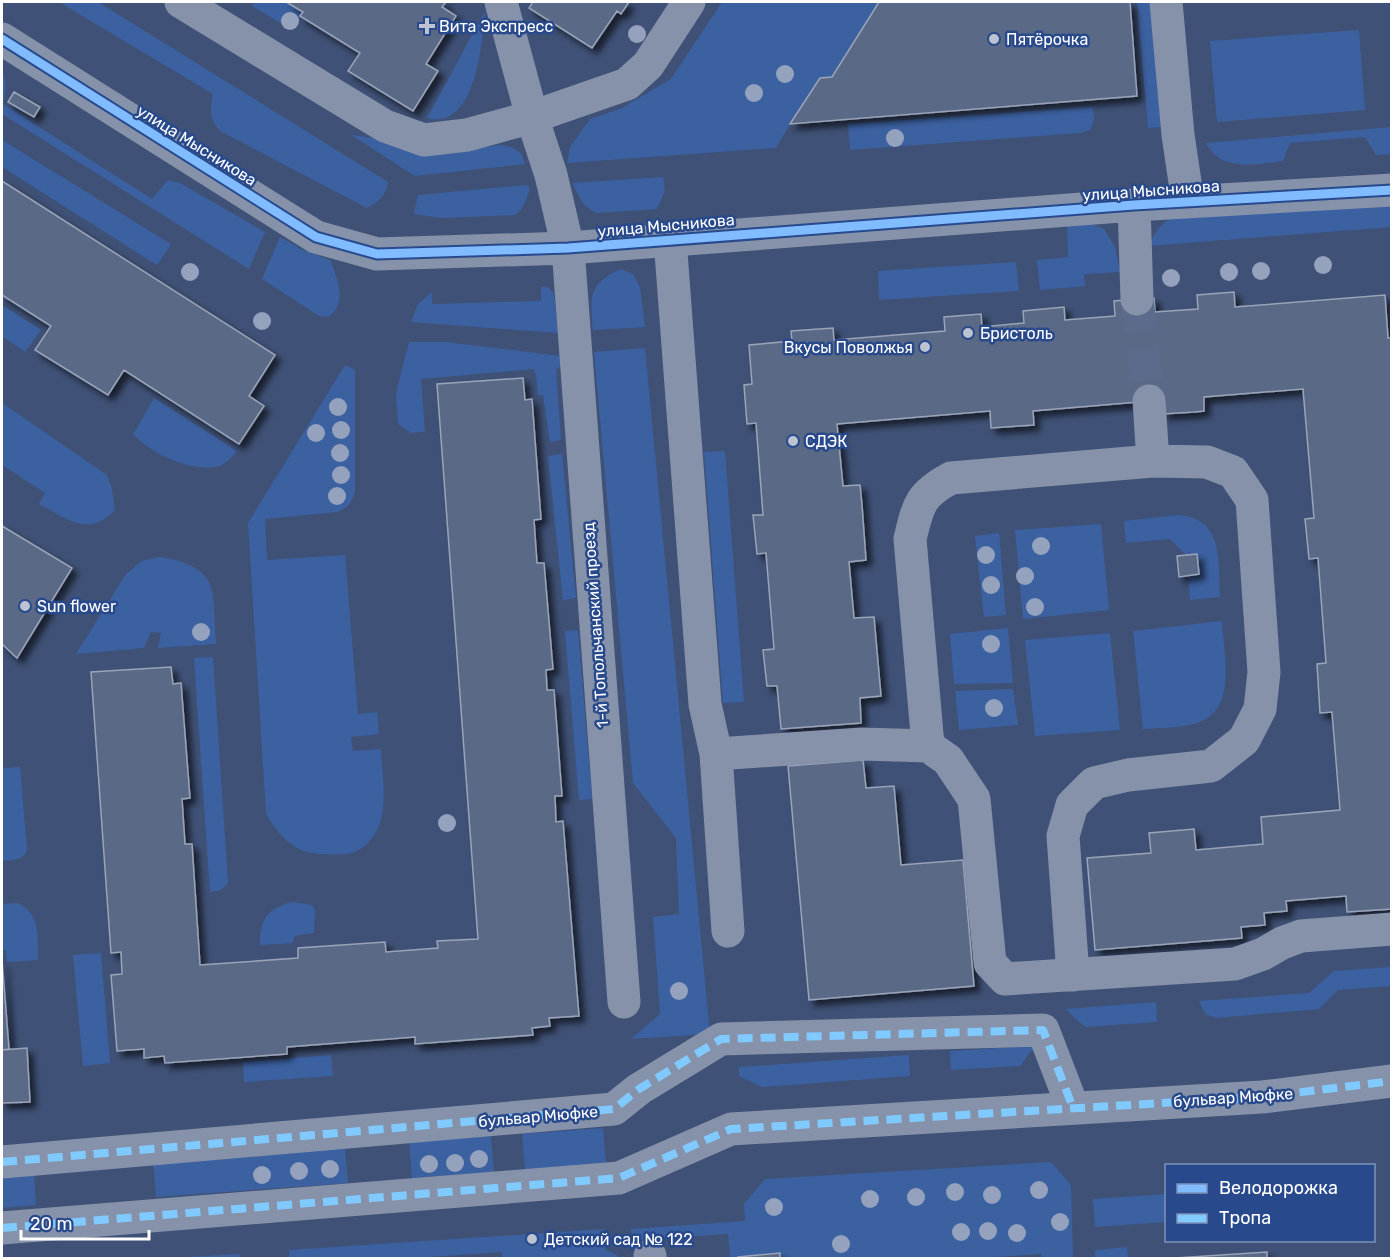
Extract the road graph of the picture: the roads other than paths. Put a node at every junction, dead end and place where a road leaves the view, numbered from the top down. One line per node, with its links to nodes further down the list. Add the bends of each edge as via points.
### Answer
1 (181, 2): 6 (street, via 385,126 424,140 467,135)
2 (501, 2): 6 (street, 1-й Топольчанский проезд)
3 (689, 2): 6 (street, via 648,65 627,84)
4 (1166, 2): 8 (street)
5 (2, 39): 11 (street, улица Мысникова, via 316,237 377,254)
6 (532, 117): 11 (street, 1-й Топольчанский проезд)
7 (1392, 190): 8 (street, улица Мысникова)
8 (1188, 202): 9 (street, улица Мысникова)
9 (1134, 206): 10 (street, улица Мысникова); 12 (street)
10 (670, 239): 11 (street, улица Мысникова); 16 (street, via 705,704)
11 (568, 248): 20 (street, 1-й Топольчанский проезд)
12 (1137, 299)
13 (1149, 401): 14 (street)
14 (1153, 461): 15 (street, via 951,478 932,488 918,507 910,539); 19 (street, via 1206,462 1233,472 1252,500 1264,672 1260,710 1244,740 1211,766 1128,775 1094,783 1072,805 1063,836)
15 (928, 746): 16 (street, via 862,744); 19 (street, via 948,760 974,799 990,963 1005,979)
16 (716, 754): 18 (street)
17 (1392, 928): 19 (street, via 1301,936 1235,964)
18 (728, 931)
19 (1073, 975)
20 (624, 1002)
21 (1392, 1081): 22 (street, бульвар Мюфке, via 1262,1097)
22 (1073, 1108): 23 (street, бульвар Мюфке, via 1042,1030 721,1039 639,1089 614,1109); 24 (street, бульвар Мюфке, via 731,1129 619,1178)
23 (2, 1161)
24 (2, 1228)

